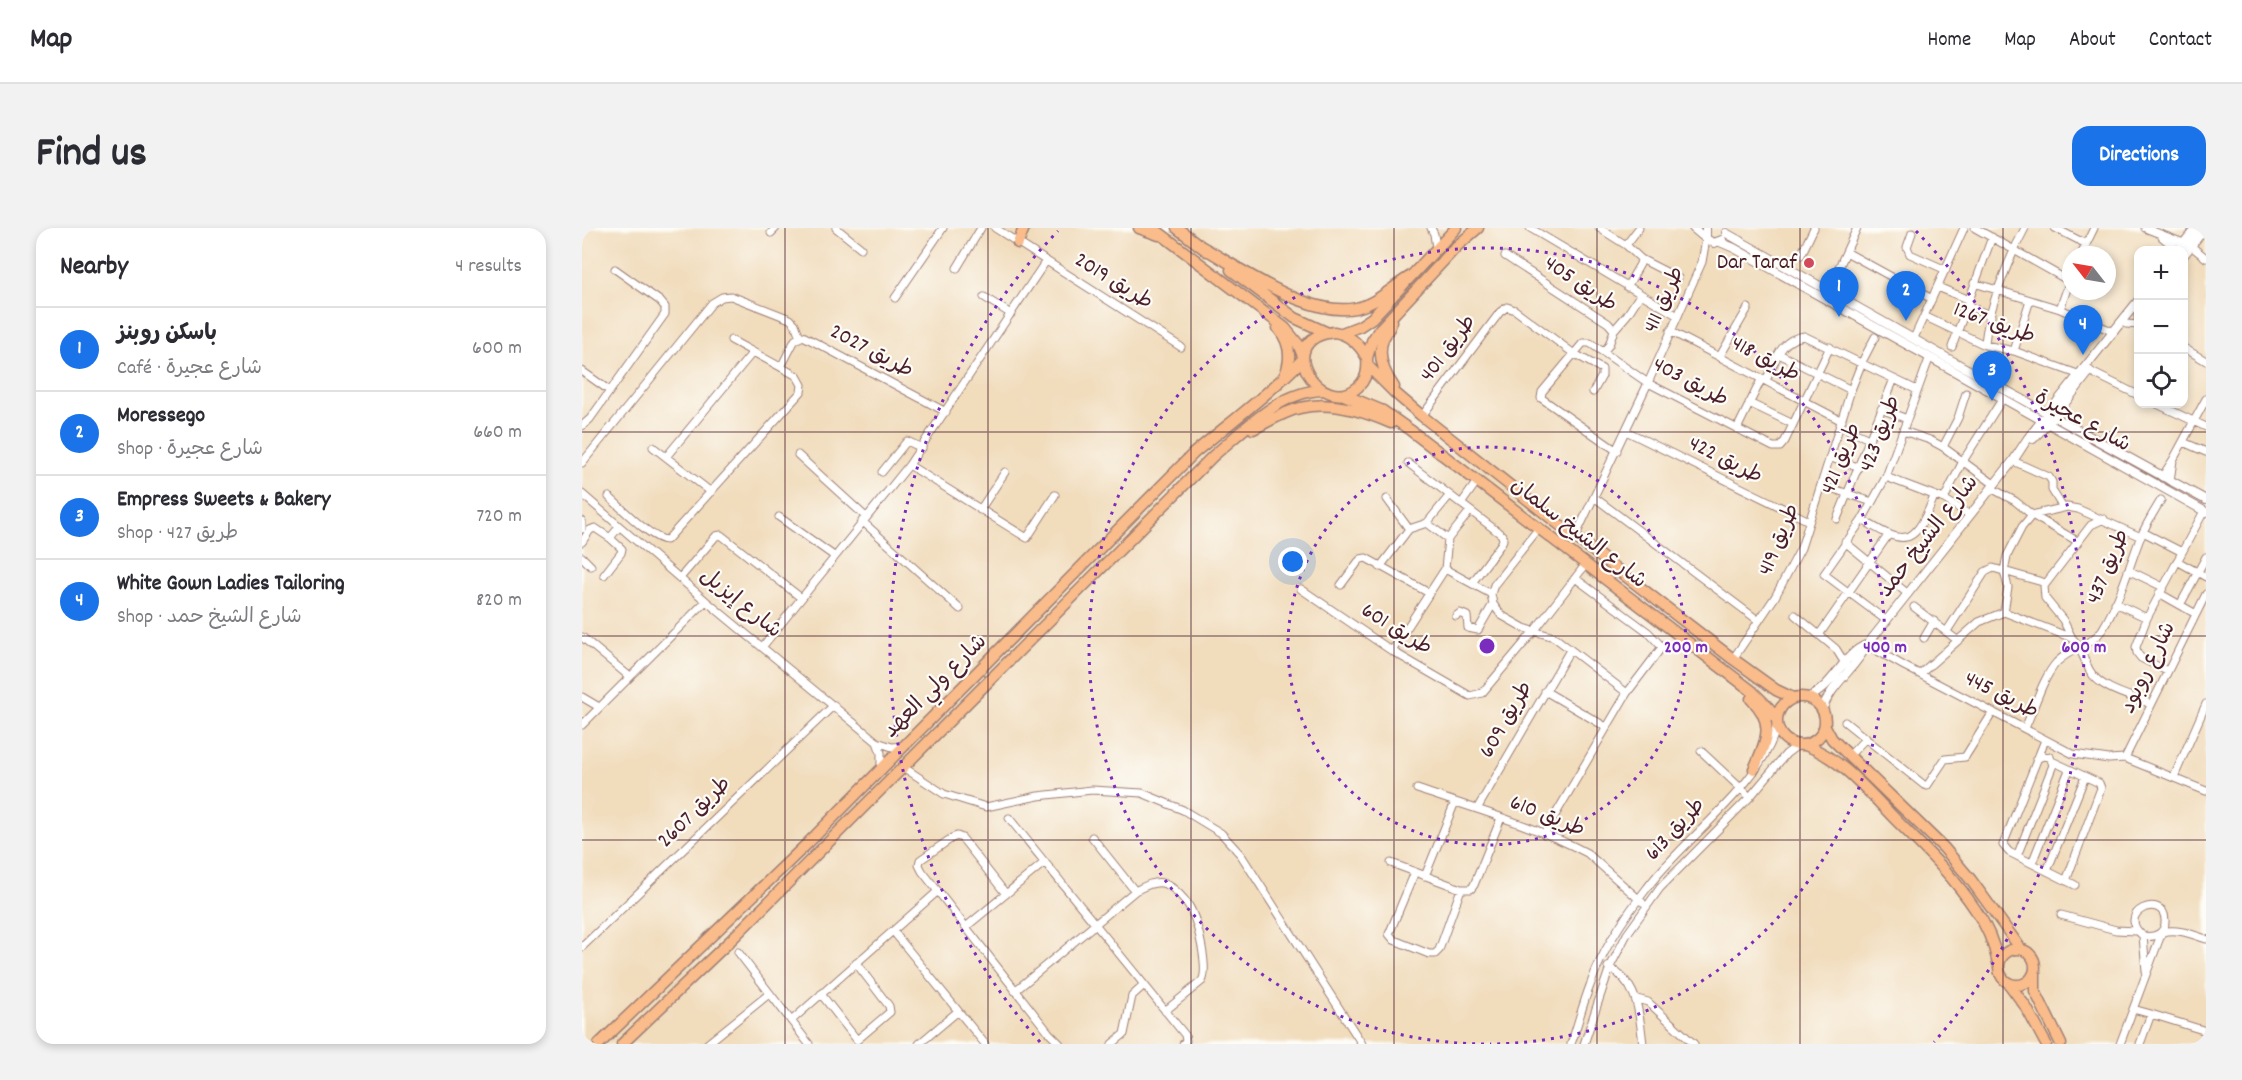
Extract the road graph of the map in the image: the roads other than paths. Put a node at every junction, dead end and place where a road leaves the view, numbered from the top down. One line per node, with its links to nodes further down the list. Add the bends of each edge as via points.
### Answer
1 (836, 228): 40 (street)
2 (943, 228): 66 (street)
3 (981, 228): 51 (street)
4 (995, 228): 33 (street, طريق 2019)
5 (1024, 228): 33 (main road)
6 (1139, 228): 30 (main road)
7 (1153, 228): 30 (main road)
8 (1178, 228): 39 (main road)
9 (1431, 228): 41 (street)
10 (1456, 228): 41 (main road)
11 (1478, 228): 77 (main road)
12 (1530, 228): 60 (street)
13 (1599, 228): 35 (street)
14 (1638, 228): 35 (street)
15 (1693, 228): 31 (street)
16 (1706, 228): 31 (street)
17 (1857, 228): 43 (street)
18 (1964, 228): 53 (street)
19 (1975, 228): 29 (street)
20 (2025, 228): 42 (street)
21 (2055, 228): 34 (street)
22 (2094, 228): 34 (street)
23 (2145, 228): 36 (street)
24 (2196, 228): 37 (street)
25 (2205, 228): 38 (street)
26 (1812, 229): 45 (street)
27 (1725, 231): 32 (street); 59 (street, شارع عجيرة)
28 (1912, 233): 53 (street, via 1907,247 1910,254)
29 (1992, 237): 42 (street); 58 (street)
30 (1166, 238): 71 (main road)
31 (1706, 239): 32 (street, شارع عجيرة); 50 (street, طريق 411)
32 (1719, 242): 50 (street, طريق 411); 89 (street, شارع عجيرة)
33 (1018, 243): 49 (street, طريق 2019)
34 (2086, 244)
35 (1626, 245): 47 (street)
36 (2176, 246)
37 (2185, 246)
38 (2186, 246)
39 (1202, 247): 55 (main road, via 1297,300 1328,308 1351,309 1369,304); 86 (main road, via 1295,318)
40 (861, 248)
41 (1436, 248): 55 (main road)
42 (2013, 250): 54 (street); 62 (street)
43 (1846, 252): 57 (street); 67 (street)
44 (2188, 252): 48 (street)
45 (1801, 255)
46 (1505, 256): 83 (street, طريق 405)
47 (1641, 259): 56 (street); 60 (street)
48 (2206, 259)
49 (1046, 261): 74 (street); 94 (street, طريق 2019)
50 (1702, 262): 78 (street, طريق 411)
51 (957, 268)
52 (615, 269): 120 (street, via 660,301 666,310)
53 (1946, 270): 61 (street)
54 (2062, 275)
55 (1411, 276): 87 (main road, via 1372,318)
56 (1678, 278)
57 (1834, 278): 59 (street); 63 (street)
58 (1974, 283): 62 (street); 70 (street)
59 (1823, 286): 63 (street, شارع عجيرة)
60 (1627, 287): 64 (street)
61 (1938, 287): 67 (street); 70 (street)
62 (1998, 291): 68 (street); 80 (street)
63 (1835, 294): 91 (street, شارع عجيرة)
64 (1641, 295): 78 (street); 83 (street)
65 (984, 297): 74 (street)
66 (895, 298)
67 (1932, 299): 79 (street)
68 (2030, 300): 73 (street); 98 (street)
69 (2063, 300): 73 (street)
70 (1968, 302): 80 (street); 85 (street)
71 (1258, 306): 104 (main road, via 1290,333); 116 (main road, via 1281,331 1290,354 1284,377)
72 (1748, 308): 103 (street)
73 (2060, 309): 88 (street)
74 (1011, 314): 132 (street)
75 (2134, 314): 88 (street, شارع الشيخ حمد)
76 (2134, 315): 81 (street, شارع الشيخ حمد)
77 (1394, 316): 107 (main road, via 1375,335); 127 (main road, via 1384,337 1381,356 1387,377)
78 (1678, 316): 84 (street, طريق 411)
79 (1924, 316): 85 (street, طريق 1267); 91 (street)
80 (1991, 316): 93 (street)
81 (2126, 324): 82 (street); 112 (street, شارع الشيخ حمد)
82 (2134, 325)
83 (1614, 330): 100 (street, طريق 405)
84 (1670, 331): 103 (street, طريق 418); 115 (street, طريق 411)
85 (1958, 332): 93 (street, طريق 1267); 96 (street)
86 (1328, 333): 87 (main road); 104 (main road, via 1308,343)
87 (1342, 333): 107 (main road, via 1356,343)
88 (2114, 333): 112 (street, شارع الشيخ حمد)
89 (1880, 334): 105 (street, شارع عجيرة); 108 (street, طريق 419)
90 (800, 337): 109 (street, طريق 2027); 132 (street, طريق 2027); 160 (street, via 790,319 735,297 722,297 712,303)
91 (1914, 338): 133 (street, شارع عجيرة)
92 (731, 340): 99 (street)
93 (1985, 345): 98 (street, طريق 1267)
94 (1181, 347)
95 (1830, 347): 102 (street, via 1804,336 1785,342); 108 (street); 111 (street)
96 (1952, 347)
97 (2188, 350): 106 (street)
98 (2014, 351): 112 (street, طريق 1267)
99 (753, 352): 109 (street); 155 (street)
100 (1603, 352): 101 (street, طريق 403, via 1587,342); 115 (street, طريق 403)
101 (1573, 353): 121 (street, via 1604,372); 134 (street, طريق 401, via 1507,307); 152 (street, via 1541,398)
102 (1779, 354): 111 (street); 113 (street)
103 (1720, 356): 113 (street, طريق 418)
104 (1303, 358): 116 (main road, شارع ولي العهد); 117 (main road, via 1310,379)
105 (1929, 359): 119 (street, طريق 423); 125 (street, شارع عجيرة)
106 (2206, 361)
107 (1368, 362): 124 (main road, via 1362,383); 127 (main road, شارع الشيخ سلمان)
108 (1862, 362): 114 (street); 118 (street, طريق 419)
109 (780, 367): 173 (street, via 800,379 801,392)
110 (582, 371): 120 (street)
111 (1817, 373): 118 (street); 128 (street)
112 (2085, 373): 123 (street, طريق 1267); 133 (street, شارع الشيخ حمد)
113 (1764, 379): 128 (street, طريق 418); 129 (street)
114 (1894, 379): 119 (street); 131 (street, طريق 421)
115 (1648, 383): 142 (street, طريق 403); 144 (street, طريق 411)
116 (1276, 387): 307 (main road, شارع ولي العهد, via 1194,453)
117 (1323, 390): 124 (main road); 146 (main road, شارع ولي العهد, via 1303,392 1281,402)
118 (1851, 390): 138 (street, طريق 419)
119 (1917, 390): 135 (street, طريق 423)
120 (610, 391): 140 (street)
121 (1593, 392)
122 (1966, 393): 150 (street)
123 (2134, 393)
124 (1344, 395): 143 (main road, شارع الشيخ سلمان, via 1383,411)
125 (2003, 398): 136 (street, شارع عجيرة); 158 (street)
126 (2206, 399): 137 (street)
127 (1402, 400): 134 (main road, شارع الشيخ سلمان)
128 (1804, 401): 138 (street, طريق 418); 139 (street)
129 (1749, 403): 139 (street); 142 (street)
130 (2165, 408): 137 (street)
131 (1881, 409): 135 (street); 147 (street, طريق 421)
132 (946, 412): 151 (street)
133 (2052, 414): 136 (street, شارع الشيخ حمد); 167 (street, شارع عجيرة)
134 (1422, 416): 211 (main road, شارع الشيخ سلمان)
135 (1907, 419): 145 (street, طريق 423)
136 (2045, 422): 159 (street, شارع الشيخ حمد); 172 (street, شارع عجيرة)
137 (2194, 422): 141 (street); 148 (street)
138 (1841, 423): 147 (street); 156 (street, طريق 419)
139 (1793, 424): 142 (street, طريق 403, via 1780,447)
140 (582, 426)
141 (2206, 427)
142 (1737, 429)
143 (1410, 430): 146 (main road, via 1354,409 1312,406 1283,414); 168 (main road, شارع الشيخ سلمان)
144 (1626, 431): 152 (street, طريق 411); 201 (street, طريق 422)
145 (1903, 431): 150 (street); 166 (street, طريق 423)
146 (1234, 438): 314 (main road, شارع ولي العهد)
147 (1869, 439): 163 (street, طريق 421)
148 (2183, 442): 153 (street); 157 (street)
149 (653, 447): 155 (street)
150 (1943, 447): 158 (street)
151 (922, 448): 162 (street); 164 (street, via 906,442)
152 (1617, 451): 181 (street, طريق 411)
153 (2206, 452)
154 (798, 455): 196 (street)
155 (666, 457): 173 (street)
156 (1831, 458): 163 (street); 170 (street, طريق 419)
157 (2173, 460): 167 (street); 169 (street)
158 (1963, 461): 171 (street); 184 (street)
159 (2013, 461): 171 (street, شارع الشيخ حمد); 188 (street, via 2051,479 2052,490)
160 (582, 463)
161 (1408, 463): 177 (street)
162 (909, 465): 189 (street); 196 (street)
163 (1858, 467): 178 (street, طريق 421)
164 (882, 472)
165 (1005, 472): 189 (street)
166 (1886, 477): 179 (street); 186 (street, طريق 423)
167 (2162, 477): 169 (street, شارع عجيرة)
168 (1478, 480): 187 (street); 205 (main road, شارع الشيخ سلمان)
169 (2170, 482): 183 (street, شارع عجيرة)
170 (1822, 485): 178 (street); 201 (street, طريق 419)
171 (1993, 486): 193 (street, شارع الشيخ حمد); 194 (street)
172 (2162, 488): 175 (street, شارع عجيرة); 185 (street, طريق 437)
173 (711, 492): 208 (street, via 667,540)
174 (582, 494): 204 (street, شارع إيزيل)
175 (2172, 494): 185 (street); 192 (street, شارع عجيرة)
176 (1056, 495): 189 (street, via 1028,538)
177 (1450, 495): 187 (street); 202 (street)
178 (1848, 495): 186 (street); 197 (street, طريق 421)
179 (1934, 495): 184 (street); 209 (street, via 1923,521 1909,537)
180 (609, 497): 208 (street)
181 (1594, 497): 211 (street, طريق 411); 261 (street)
182 (1387, 499): 207 (street)
183 (2205, 499)
184 (1944, 500): 193 (street)
185 (2160, 500): 210 (street, طريق 437)
186 (1872, 502): 199 (street, طريق 423)
187 (1461, 504): 190 (street)
188 (2063, 508): 191 (street); 194 (street)
189 (980, 510)
190 (1470, 511): 213 (street); 236 (street, via 1502,535 1503,540)
191 (2089, 512): 198 (street); 203 (street)
192 (2205, 512): 218 (street)
193 (1970, 515): 245 (street, شارع الشيخ حمد)
194 (2032, 515): 214 (street); 229 (street, via 2007,556)
195 (779, 517): 219 (street)
196 (864, 519): 219 (street); 253 (street)
197 (1838, 519)
198 (2104, 519): 203 (street); 210 (street)
199 (1862, 520): 209 (street); 216 (street, طريق 423)
200 (582, 521): 206 (street)
201 (1809, 522): 261 (street, طريق 419, via 1791,569)
202 (1427, 523): 207 (street); 213 (street)
203 (2091, 525): 214 (street)
204 (619, 527): 212 (street); 217 (street, شارع إيزيل)
205 (1539, 528): 224 (main road, شارع الشيخ سلمان); 244 (street)
206 (582, 529)
207 (1409, 529): 226 (street)
208 (650, 532): 217 (street)
209 (1888, 534): 222 (street)
210 (2142, 535): 218 (street); 228 (street, طريق 437)
211 (1575, 537): 278 (main road, شارع الشيخ سلمان)
212 (610, 538): 215 (street, via 595,528); 231 (street, via 622,549)
213 (1448, 539): 227 (street)
214 (2077, 541): 237 (street)
215 (582, 542)
216 (1845, 542): 222 (street); 242 (street, طريق 423, via 1824,574)
217 (639, 544): 233 (street, شارع إيزيل)
218 (2182, 552): 223 (street)
219 (834, 556): 247 (street)
220 (582, 557): 225 (street)
221 (2206, 557): 230 (street)
222 (1870, 561): 242 (street); 245 (street)
223 (2177, 561): 230 (street); 240 (street)
224 (1586, 564): 234 (street); 235 (main road, شارع الشيخ سلمان)
225 (591, 566)
226 (1380, 567): 238 (street, via 1361,558); 243 (street)
227 (1445, 569): 236 (street); 243 (street)
228 (2128, 570): 240 (street); 249 (street, طريق 437)
229 (2004, 571): 237 (street); 255 (street, via 2008,587); 265 (street, via 1993,568 1985,572)
230 (2198, 572): 232 (street); 251 (street)
231 (604, 574)
232 (2206, 577)
233 (680, 578): 247 (street, via 721,535); 248 (street, شارع إيزيل)
234 (1575, 578): 241 (street); 264 (street)
235 (1603, 578): 241 (street); 259 (main road, شارع الشيخ سلمان)
236 (1472, 583): 244 (street)
237 (2046, 583): 260 (street, via 2045,598)
238 (1341, 585)
239 (1300, 589): 277 (street, طريق 601)
240 (2161, 590): 251 (street); 258 (street)
241 (1593, 591): 267 (street)
242 (1848, 592): 262 (street); 268 (street)
243 (1429, 593): 277 (street)
244 (1491, 594): 250 (street)
245 (1908, 594): 262 (street, شارع الشيخ حمد)
246 (2206, 594): 254 (street, شارع روبود)
247 (800, 597): 274 (street)
248 (706, 601): 274 (street, شارع إيزيل); 283 (street)
249 (2115, 603): 258 (street); 275 (street, طريق 437, via 2101,630)
250 (1494, 604): 257 (street, via 1478,630 1468,628 1464,613); 264 (street, via 1512,623)
251 (2180, 605): 254 (street)
252 (1914, 607): 263 (street)
253 (960, 609)
254 (2200, 610): 280 (street, شارع روبود)
255 (2004, 612): 266 (street); 272 (street, via 1979,622)
256 (1795, 615): 268 (street)
257 (1456, 616)
258 (2147, 618): 280 (street, via 2136,654)
259 (1659, 620): 267 (street); 284 (main road, شارع الشيخ سلمان)
260 (2063, 620): 266 (street); 271 (street)
261 (1759, 621): 278 (street, طريق 419)
262 (1887, 621): 273 (street, شارع الشيخ حمد)
263 (1934, 621): 265 (street); 270 (street)
264 (1535, 630): 276 (street, via 1554,637); 277 (street, طريق 601, via 1482,693 1474,696)
265 (1947, 631): 272 (street)
266 (2051, 631): 271 (street)
267 (1648, 632): 286 (street, via 1662,647)
268 (1819, 635): 279 (street)
269 (582, 637): 283 (street)
270 (1924, 638)
271 (2072, 638): 275 (street)
272 (1957, 640): 282 (street)
273 (1867, 645): 279 (street, شارع الشيخ حمد, via 1857,649); 281 (street, شارع الشيخ حمد); 282 (street, طريق 445)
274 (763, 646): 292 (street, شارع إيزيل)
275 (2080, 647): 290 (street, via 2090,672 2099,681); 302 (street, طريق 437, via 2053,669)
276 (1570, 650): 285 (street, طريق 609); 286 (street)
277 (1392, 651)
278 (1733, 659): 288 (main road, شارع الشيخ سلمان)
279 (1846, 662): 281 (street); 289 (street, شارع الشيخ حمد, via 1826,686)
280 (2167, 671): 290 (street, شارع روبود)
281 (1846, 673): 294 (street, شارع الشيخ حمد, via 1828,695)
282 (1920, 674): 295 (street, طريق 445)
283 (630, 677): 293 (street)
284 (1737, 679): 296 (main road, شارع الشيخ سلمان, via 1765,703); 315 (main road, via 1745,694 1759,706 1767,725 1765,745)
285 (1545, 690): 301 (street); 325 (street, طريق 609)
286 (1627, 693): 301 (street)
287 (582, 697): 293 (street)
288 (1793, 698): 289 (main road); 296 (main road, via 1784,704)
289 (1807, 698): 294 (main road)
290 (2151, 704): 311 (street, شارع روبود)
291 (2206, 704): 298 (street)
292 (834, 705): 305 (street, شارع إيزيل); 353 (street, طريق 2607)
293 (599, 707): 299 (street)
294 (1822, 710): 300 (main road)
295 (1993, 712): 302 (street, طريق 445); 303 (street, via 1965,756 1945,759 1927,786)
296 (1777, 722): 306 (main road, via 1784,737); 315 (street, طريق 613, via 1774,739)
297 (1845, 722): 303 (street)
298 (2203, 722): 319 (street)
299 (582, 725)
300 (1825, 726): 306 (main road, via 1812,743); 309 (main road)
301 (1606, 727): 328 (street)
302 (2025, 728): 304 (street, طريق 445)
303 (1866, 738): 309 (street)
304 (2045, 740): 311 (street, طريق 445, via 2073,754); 312 (street)
305 (877, 742): 307 (street); 316 (street, via 882,757)
306 (1801, 745): 323 (street, طريق 613, via 1782,759); 358 (main road, via 1817,750 1840,766 1938,862 1976,910 1992,939)
307 (904, 746): 310 (main road, شارع ولي العهد)
308 (1701, 752): 320 (street)
309 (1849, 756): 354 (main road, via 1944,848)
310 (894, 757): 314 (main road); 316 (main road, شارع ولي العهد)
311 (2125, 758): 319 (street, طريق 445)
312 (2037, 759): 313 (street, via 2050,757); 330 (street, via 2003,841 2004,848)
313 (2054, 762): 317 (street); 330 (street)
314 (903, 767): 378 (main road, شارع ولي العهد); 386 (street, via 944,794 986,807 1092,790 1142,793 1184,810 1221,833 1241,855)
315 (1754, 769): 320 (street, طريق 613)
316 (880, 770): 365 (main road, شارع ولي العهد)
317 (2069, 770): 318 (street); 333 (street)
318 (2085, 777): 334 (street); 337 (street, via 2101,788)
319 (2174, 777): 322 (street, طريق 445)
320 (1741, 788): 323 (street); 343 (street, طريق 613)
321 (1417, 789): 324 (street, طريق 610)
322 (2206, 791)
323 (1750, 797): 344 (street, طريق 613, via 1660,888)
324 (1455, 802): 325 (street, طريق 610); 336 (street)
325 (1477, 809): 327 (street, طريق 610)
326 (1009, 818): 331 (street)
327 (1501, 818): 328 (street, طريق 610); 339 (street, via 1474,885)
328 (1544, 834): 343 (street, طريق 610, via 1587,853)
329 (1092, 837): 341 (street)
330 (2017, 856): 333 (street)
331 (1045, 862): 342 (street); 347 (street)
332 (1391, 863): 335 (street)
333 (2032, 863): 334 (street)
334 (2047, 871): 337 (street)
335 (1415, 872): 336 (street); 339 (street, via 1389,934 1394,940 1429,954 1439,950)
336 (1425, 876): 339 (street)
337 (2066, 880): 338 (street)
338 (2075, 885)
339 (1461, 889)
340 (938, 891): 342 (street, via 922,871 920,860 957,836); 346 (street); 348 (street)
341 (1136, 891): 347 (street); 370 (street, via 1159,882 1166,884 1192,910 1195,921 1205,976)
342 (1006, 894): 346 (street)
343 (1639, 899): 344 (street, طريق 610); 357 (street, طريق 613)
344 (1647, 907): 359 (street, طريق 613)
345 (2061, 915): 349 (street, via 2116,930)
346 (967, 926): 364 (street)
347 (1095, 926): 363 (street); 364 (street)
348 (893, 931): 356 (street); 371 (street)
349 (2136, 931): 350 (street, via 2136,914 2151,905 2165,915); 351 (street)
350 (2162, 932): 351 (street, via 2153,938); 352 (street, via 2183,932); 361 (street)
351 (2143, 936): 361 (street)
352 (2206, 939)
353 (582, 947)
354 (2021, 949): 358 (main road, via 2007,951); 360 (main road, via 2031,956)
355 (738, 952): 366 (street)
356 (856, 963): 367 (street); 375 (street, via 891,1009)
357 (1600, 963): 359 (street); 387 (street, طريق 613)
358 (1998, 963): 362 (main road, via 2000,975)
359 (1610, 967): 368 (street, via 1624,978); 388 (street, طريق 613)
360 (2035, 971): 362 (main road, via 2022,985); 392 (main road, via 2034,991)
361 (2146, 973): 369 (street)
362 (2008, 984): 391 (main road)
363 (1144, 985): 370 (street); 384 (street, via 1132,996 1124,1034)
364 (1016, 991): 383 (street)
365 (652, 994): 376 (main road, شارع ولي العهد); 377 (main road)
366 (769, 994): 373 (street); 379 (street)
367 (821, 994): 373 (street); 375 (street)
368 (1637, 999): 389 (street); 390 (street, via 1648,1002)
369 (2133, 1009): 372 (street); 393 (street)
370 (1165, 1011): 385 (street, via 1185,1035)
371 (957, 1012): 381 (street); 382 (street)
372 (2151, 1014): 374 (street); 394 (street)
373 (791, 1021): 380 (street)
374 (2206, 1031)
375 (855, 1042)
376 (599, 1044)
377 (606, 1044)
378 (622, 1044)
379 (707, 1044)
380 (809, 1044)
381 (919, 1044)
382 (985, 1044)
383 (1060, 1044)
384 (1112, 1044)
385 (1183, 1044)
386 (1362, 1044)
387 (1571, 1044)
388 (1584, 1044)
389 (1643, 1044)
390 (1694, 1044)
391 (2046, 1044)
392 (2061, 1044)
393 (2120, 1044)
394 (2140, 1044)

